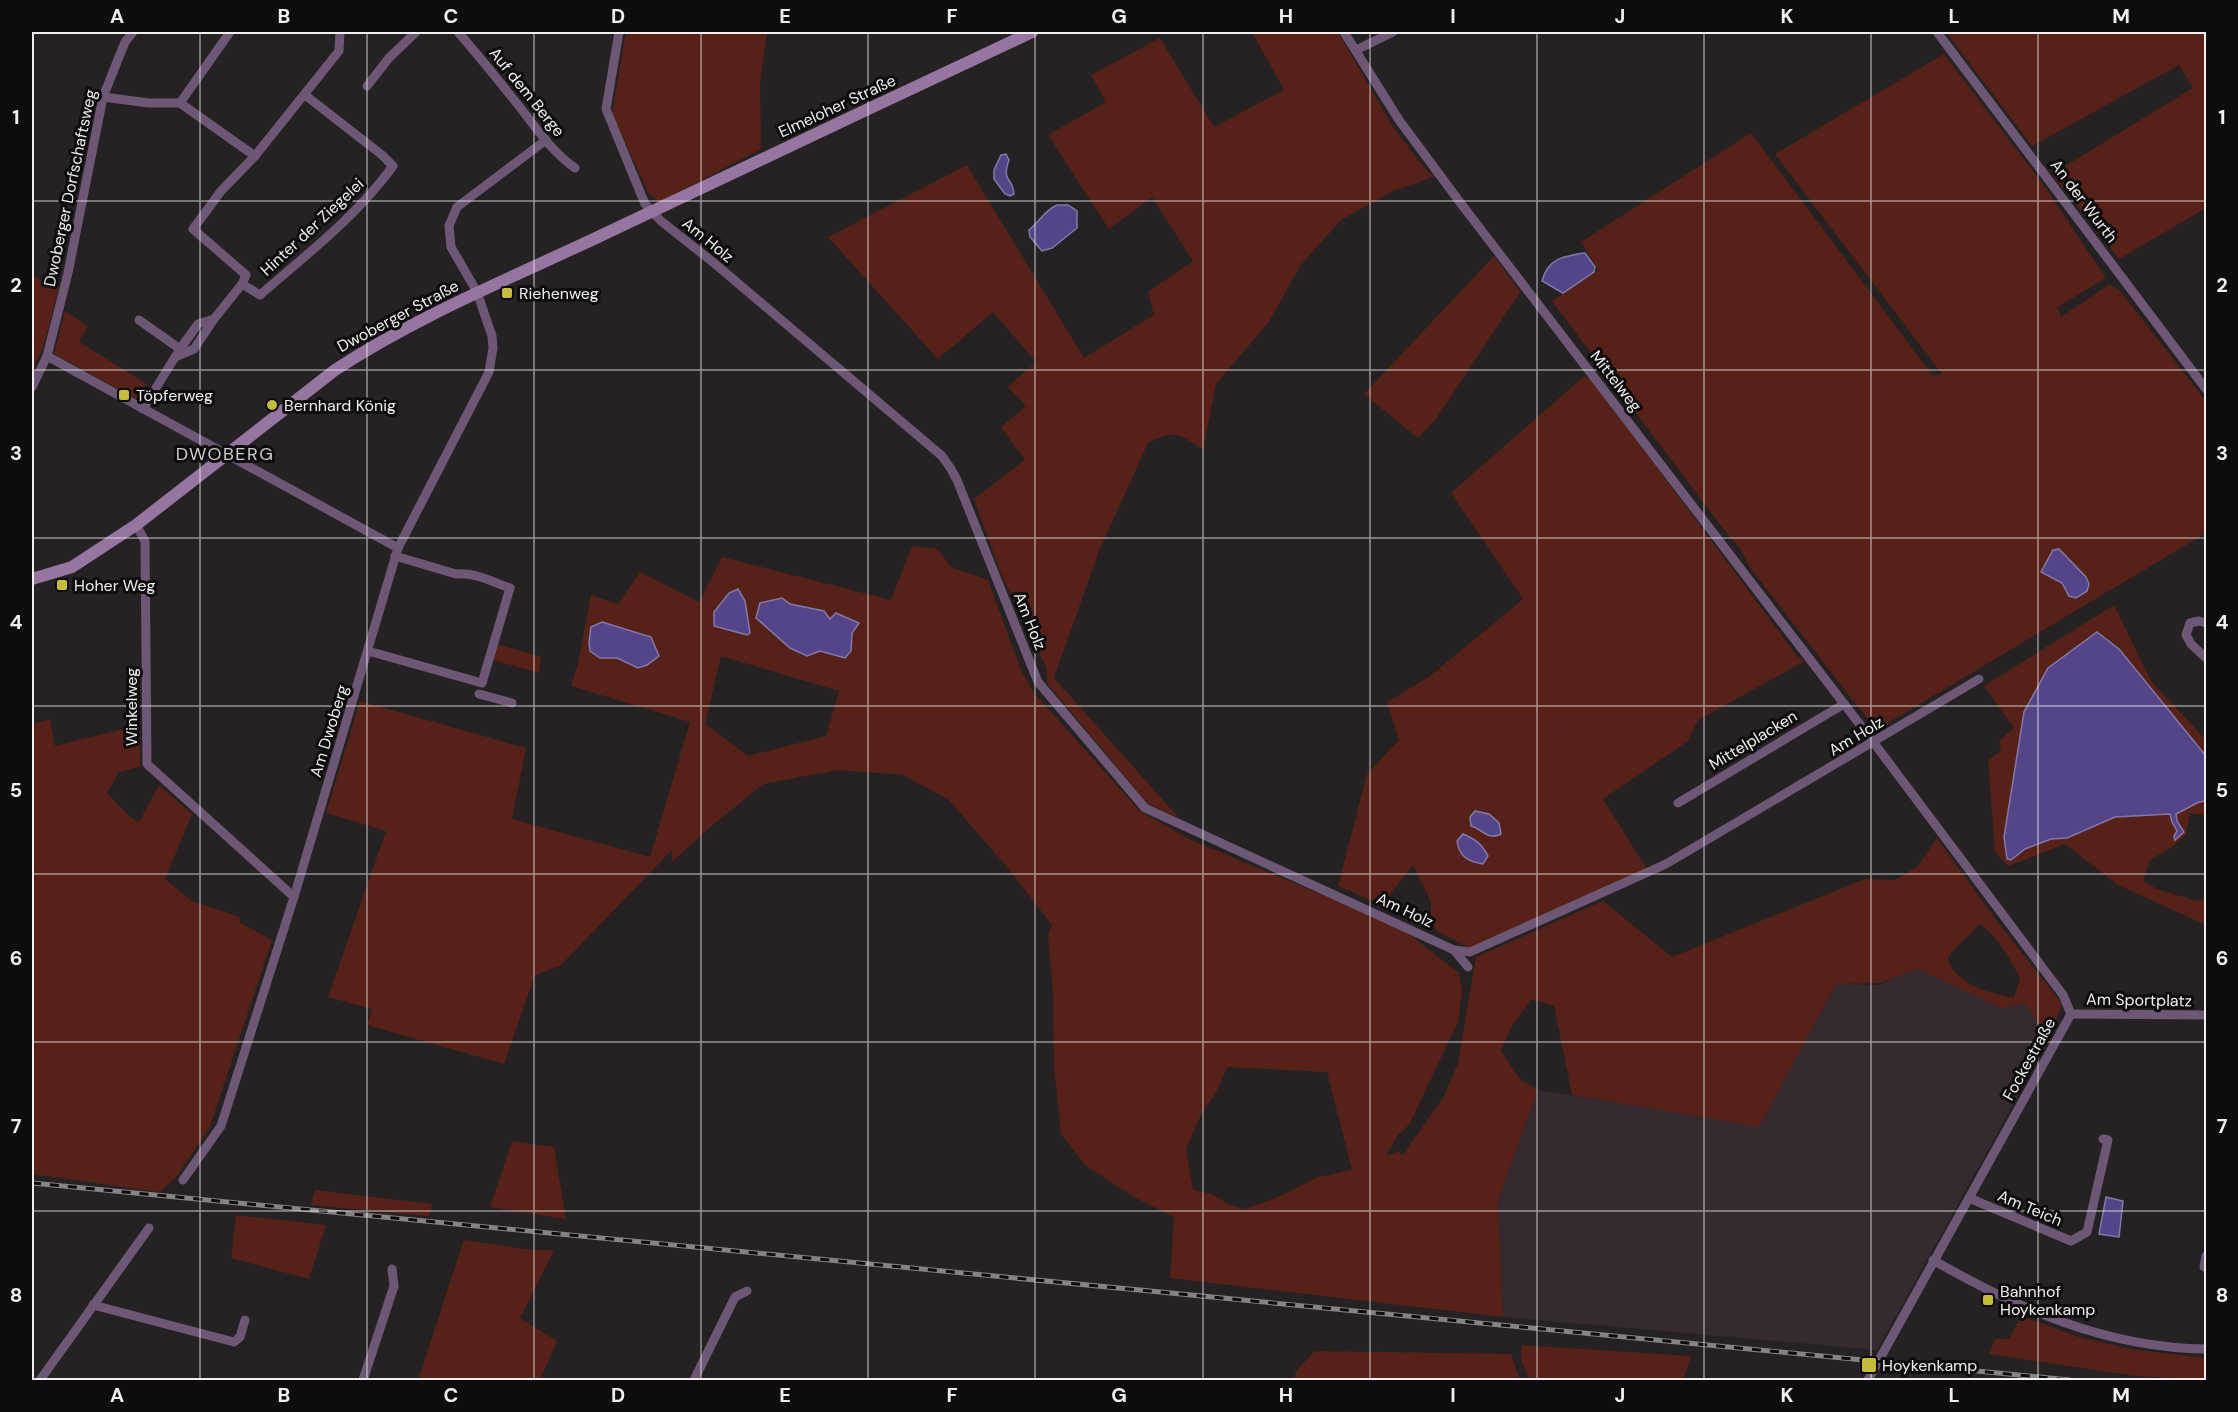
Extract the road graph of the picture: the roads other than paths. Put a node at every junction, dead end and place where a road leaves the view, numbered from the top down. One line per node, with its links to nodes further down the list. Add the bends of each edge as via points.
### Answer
1 (133, 32): 14 (street, Dwoberger Dorfschaftsweg, via 117,58)
2 (230, 32): 15 (street)
3 (340, 32): 13 (street, via 339,51)
4 (416, 32): 12 (street)
5 (458, 32): 16 (street, Auf dem Berge)
6 (619, 32): 19 (street, via 606,109 645,204)
7 (1032, 32): 19 (street, Elmeloher Straße)
8 (1344, 32): 11 (street, Mittelweg)
9 (1393, 32): 11 (street)
10 (1938, 32): 27 (street, An der Wurth)
11 (1356, 50): 42 (street, Mittelweg, via 1399,120 1459,201)
12 (367, 86)
13 (305, 95): 17 (street); 21 (street, Hinter der Ziegelei, via 393,166 340,226 260,295)
14 (103, 97): 15 (street); 25 (street, Dwoberger Dorfschaftsweg)
15 (180, 103): 17 (street)
16 (546, 140): 18 (street, Auf dem Berge); 22 (street, Am Dwoberg, via 457,207 449,226 452,248)
17 (255, 156): 21 (street, via 221,191 193,229 246,275)
18 (574, 168)
19 (654, 211): 20 (street, Elmeloher Straße); 46 (street, Am Holz, via 661,221 942,456 957,480 1038,682 1145,808)
20 (638, 218): 22 (street, Dwoberger Straße)
21 (242, 284): 24 (street, via 195,349)
22 (477, 292): 29 (street, Dwoberger Straße, via 356,356); 32 (street, Am Dwoberg, via 492,336 489,372)
23 (140, 320): 24 (street)
24 (178, 353): 28 (street)
25 (47, 356): 26 (street, Dwoberger Dorfschaftsweg); 28 (street)
26 (32, 387)
27 (2206, 389)
28 (143, 409): 29 (street)
29 (225, 454): 30 (street, Dwoberger Straße); 32 (street)
30 (136, 525): 31 (street, Dwoberger Straße); 45 (street, Winkelweg, via 145,541 147,764)
31 (108, 544): 33 (street, Dwoberger Straße); 34 (street, Dwoberger Straße, via 72,567)
32 (397, 552): 37 (street, Am Dwoberg); 40 (street, via 456,574 510,588)
33 (32, 571)
34 (32, 579)
35 (2206, 623): 36 (street, via 2190,623 2186,634 2191,644)
36 (2203, 647): 38 (street)
37 (368, 651): 40 (street); 45 (street, Am Dwoberg)
38 (2206, 658)
39 (1979, 680): 43 (street, Am Holz)
40 (482, 682): 41 (street, via 479,696)
41 (512, 703)
42 (1844, 704): 43 (street, Mittelweg); 44 (street, Mittelplacken)
43 (1874, 742): 46 (street, Am Holz, via 1666,864 1470,952); 48 (street, Fockestraße, via 2063,995)
44 (1678, 803)
45 (294, 897): 51 (street, Am Dwoberg, via 221,1126)
46 (1454, 950): 47 (street, Am Holz)
47 (1468, 967)
48 (2071, 1014): 49 (street, Am Sportplatz); 52 (street, Fockestraße)
49 (2206, 1015)
50 (2103, 1139): 52 (street, Am Teich, via 2108,1140 2087,1232 2071,1241)
51 (183, 1180)
52 (1969, 1198): 55 (street, Fockestraße)
53 (148, 1228): 59 (street)
54 (2206, 1256): 56 (street)
55 (1933, 1260): 61 (street, via 2040,1315 2079,1328 2132,1342); 65 (street, Fockestraße)
56 (2204, 1267)
57 (392, 1269): 63 (street, via 394,1286)
58 (747, 1291): 64 (street, via 735,1297)
59 (93, 1305): 60 (street, via 234,1342 240,1337); 62 (street)
60 (245, 1320)
61 (2206, 1349)
62 (40, 1380)
63 (363, 1380)
64 (694, 1380)
65 (1868, 1380)

